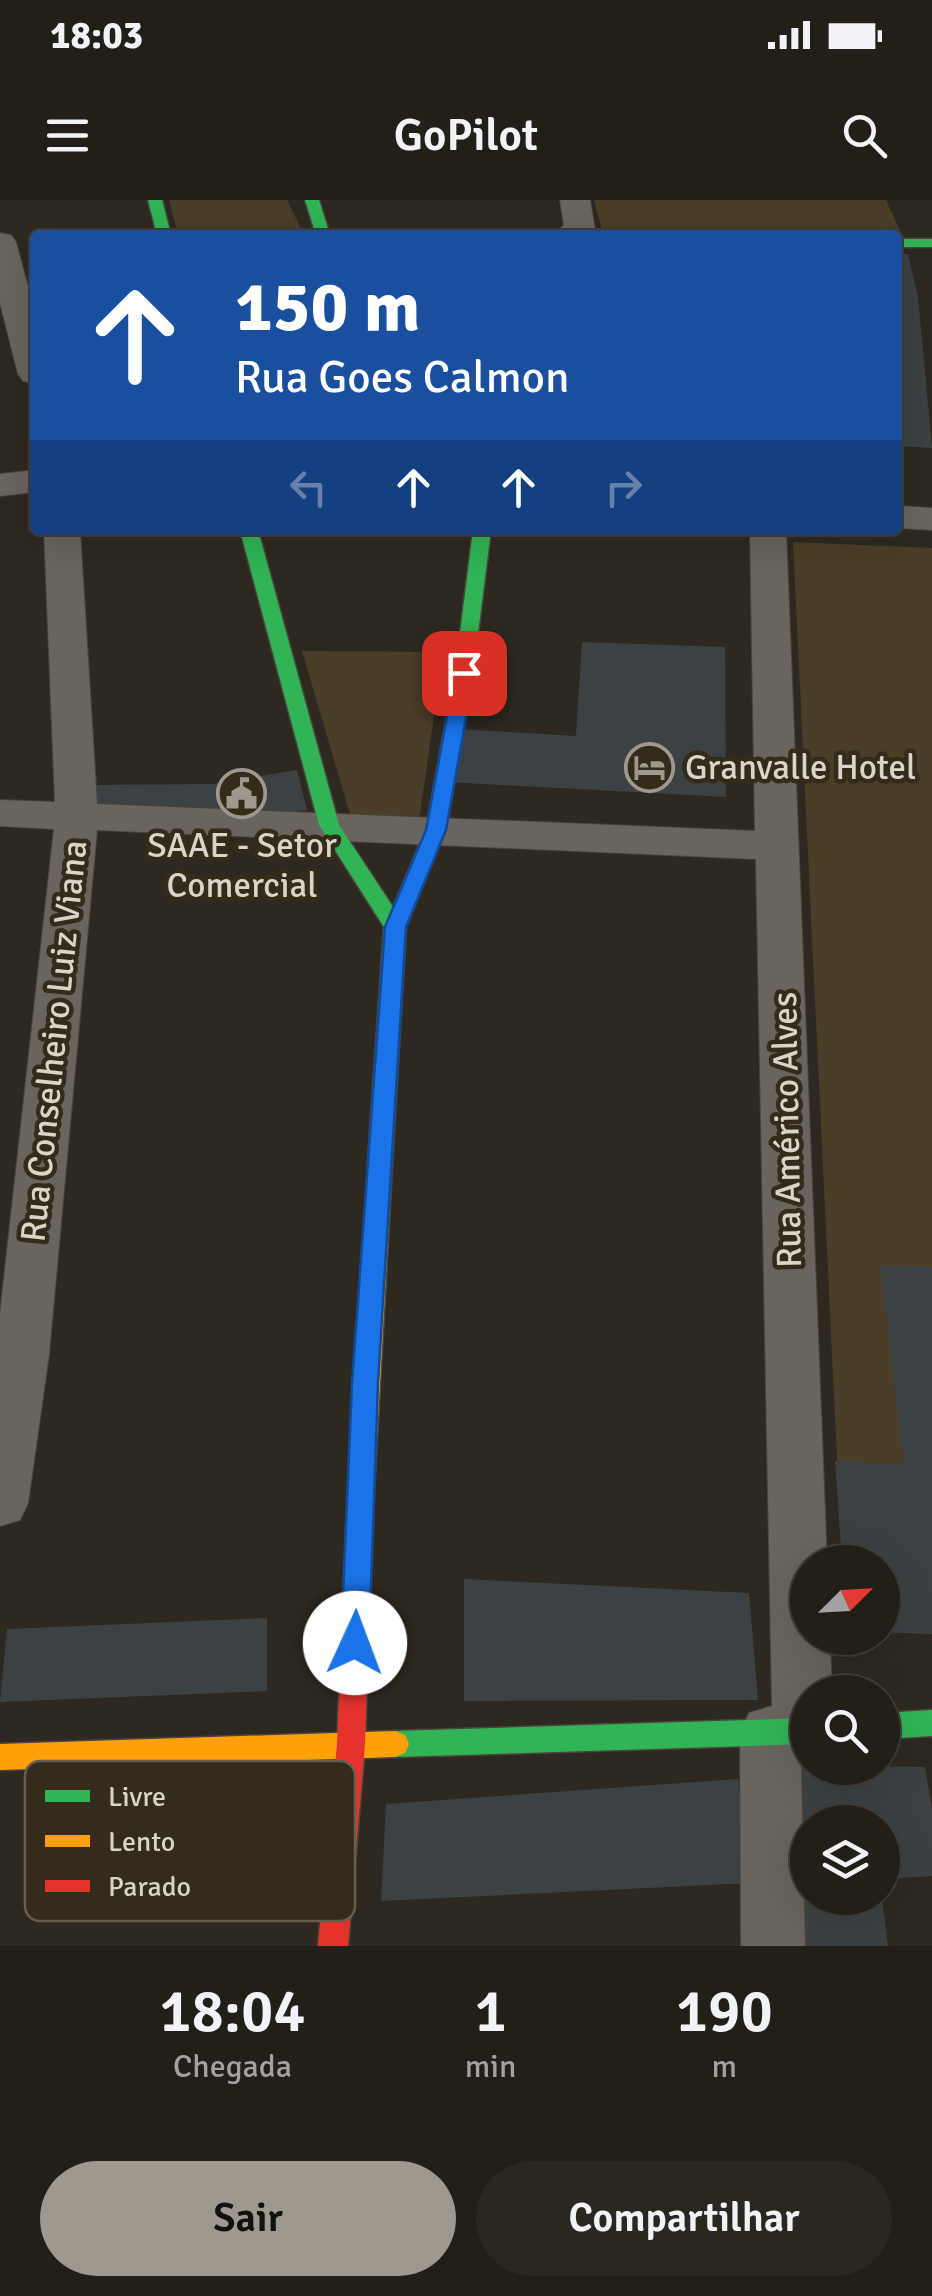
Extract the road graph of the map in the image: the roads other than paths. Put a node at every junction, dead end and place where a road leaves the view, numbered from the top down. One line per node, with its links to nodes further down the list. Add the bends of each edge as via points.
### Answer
1 (154, 200): 4 (street)
2 (312, 200): 5 (street)
3 (576, 200): 6 (street)
4 (163, 230)
5 (321, 230)
6 (578, 230)
7 (902, 243): 8 (street)
8 (932, 243)
9 (0, 247): 10 (street); 11 (street)
10 (30, 249)
11 (30, 356)
12 (30, 482): 13 (street)
13 (0, 485)
14 (902, 517): 15 (street)
15 (932, 519)
16 (62, 535): 21 (street, Rua Conselheiro Luiz Viana)
17 (251, 535): 22 (street)
18 (481, 535): 23 (street)
19 (768, 535): 24 (street, Rua Américo Alves)
20 (0, 813): 21 (street)
21 (77, 818): 22 (street); 26 (street, Rua Conselheiro Luiz Viana, via 22,1354)
22 (329, 825): 23 (street); 25 (street)
23 (436, 830): 24 (street); 25 (street)
24 (780, 846): 27 (street, Rua Américo Alves)
25 (395, 927): 31 (street, via 365,1383)
26 (0, 1503)
27 (792, 1675)
28 (932, 1723): 29 (street)
29 (900, 1725)
30 (790, 1731): 31 (street)
31 (351, 1744): 32 (street); 33 (street)
32 (0, 1758)
33 (349, 1761)
34 (790, 1762): 37 (street, Rua Américo Alves)
35 (335, 1921): 36 (street)
36 (333, 1946)
37 (772, 1946)

